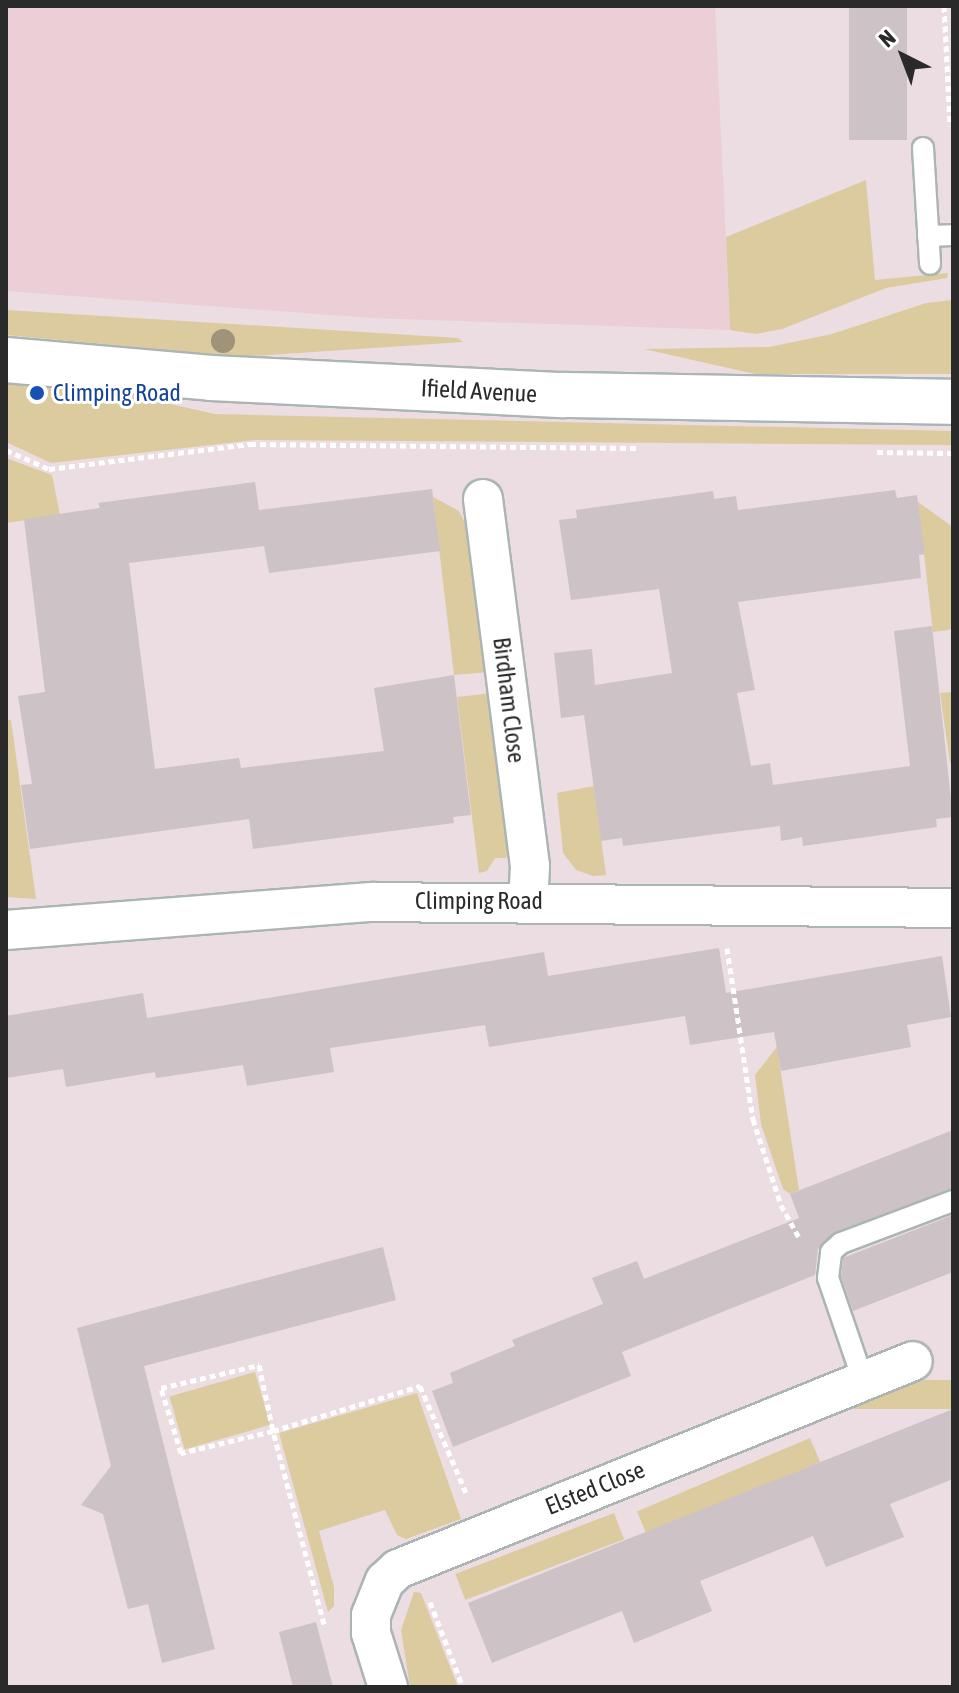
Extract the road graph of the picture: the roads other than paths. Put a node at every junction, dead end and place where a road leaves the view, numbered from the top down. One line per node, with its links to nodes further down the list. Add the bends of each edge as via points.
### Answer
1 (923, 148): 3 (lane)
2 (953, 235): 3 (lane)
3 (928, 236): 4 (lane)
4 (930, 264)
5 (6, 360): 6 (street, Ifield Avenue, via 211,378 564,395)
6 (953, 402)
7 (483, 499): 8 (street, Birdham Close, via 530,866)
8 (528, 901): 9 (street, Climping Road); 10 (street, Climping Road, via 270,907)
9 (953, 908)
10 (6, 930)
11 (953, 1201): 13 (lane, via 841,1243 826,1265)
12 (913, 1361): 13 (street, Elsted Close)
13 (863, 1380): 14 (street, Elsted Close, via 414,1562 385,1581 371,1615 371,1633)
14 (388, 1687)

